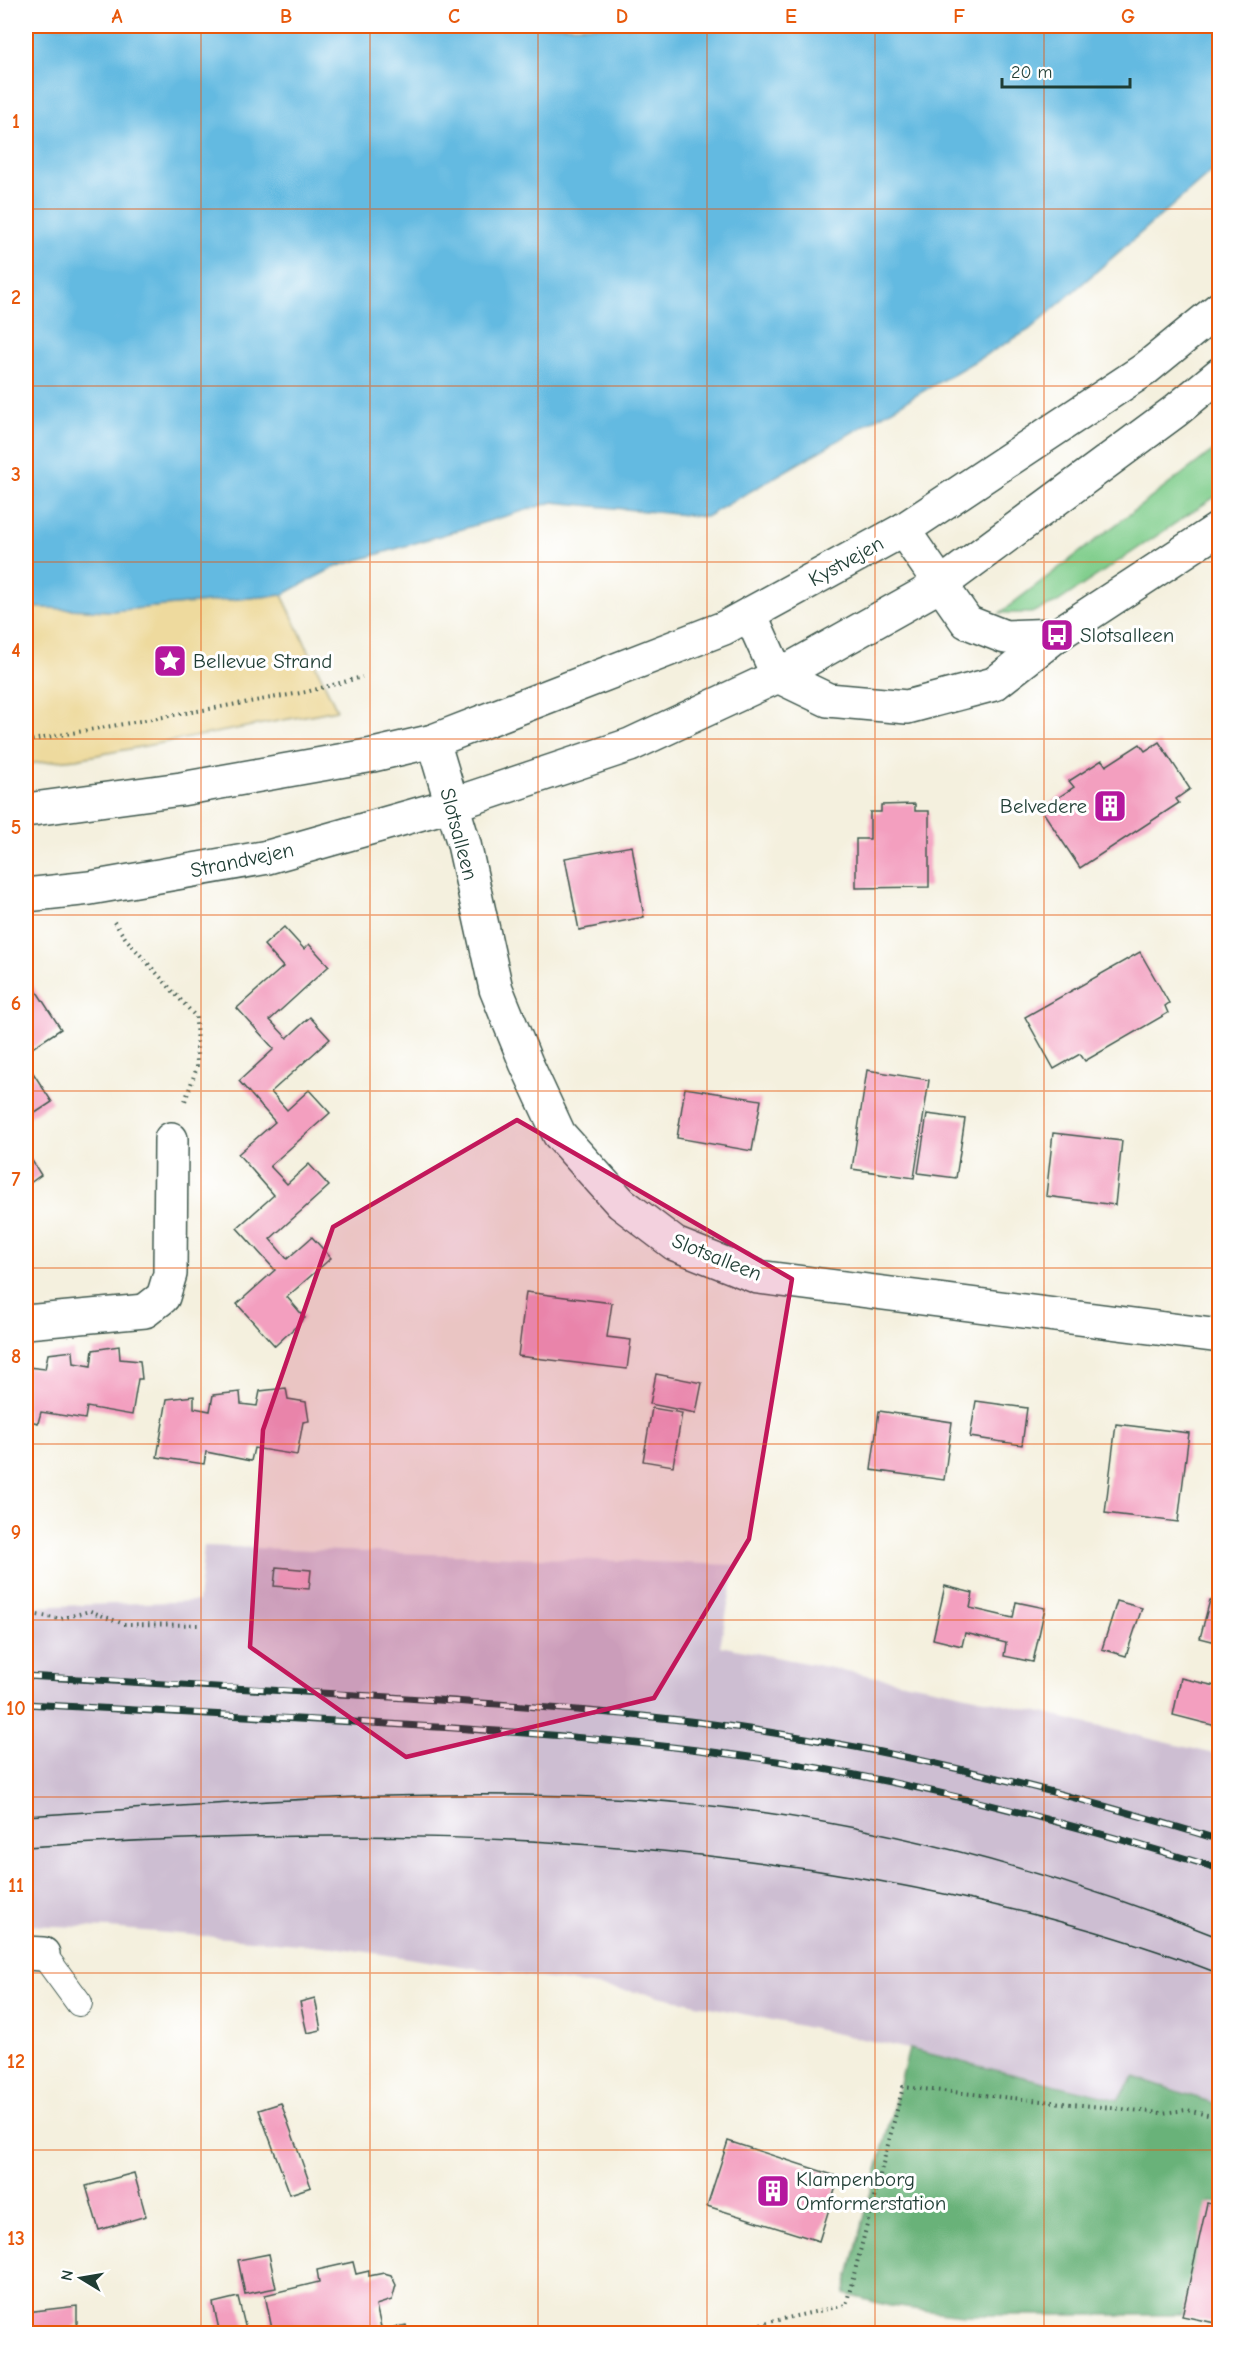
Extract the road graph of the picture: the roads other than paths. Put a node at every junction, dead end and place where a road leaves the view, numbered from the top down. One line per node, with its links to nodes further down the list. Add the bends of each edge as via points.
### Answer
1 (1220, 308): 4 (main road, Kystvejen, via 1143,370)
2 (1220, 374): 5 (main road)
3 (1220, 528): 7 (main road)
4 (903, 530): 5 (main road); 6 (main road, Kystvejen)
5 (940, 585): 7 (main road, via 967,621 1005,637); 8 (main road)
6 (750, 614): 8 (main road); 9 (main road, Kystvejen, via 724,628)
7 (1057, 635): 8 (main road, via 994,684 907,707 828,700)
8 (778, 676): 10 (main road, via 630,746)
9 (433, 741): 10 (main road, Slotsalleen); 11 (main road, via 181,789)
10 (454, 804): 12 (main road, Strandvejen, via 268,857 90,888); 15 (main road, Slotsalleen, via 496,988 559,1134 621,1203 675,1244 758,1277)
11 (26, 810)
12 (26, 895)
13 (171, 1139): 14 (main road, via 170,1274 163,1297 145,1311)
14 (26, 1322)
15 (1220, 1336)
16 (34, 1953): 17 (lane)
17 (79, 2003)

